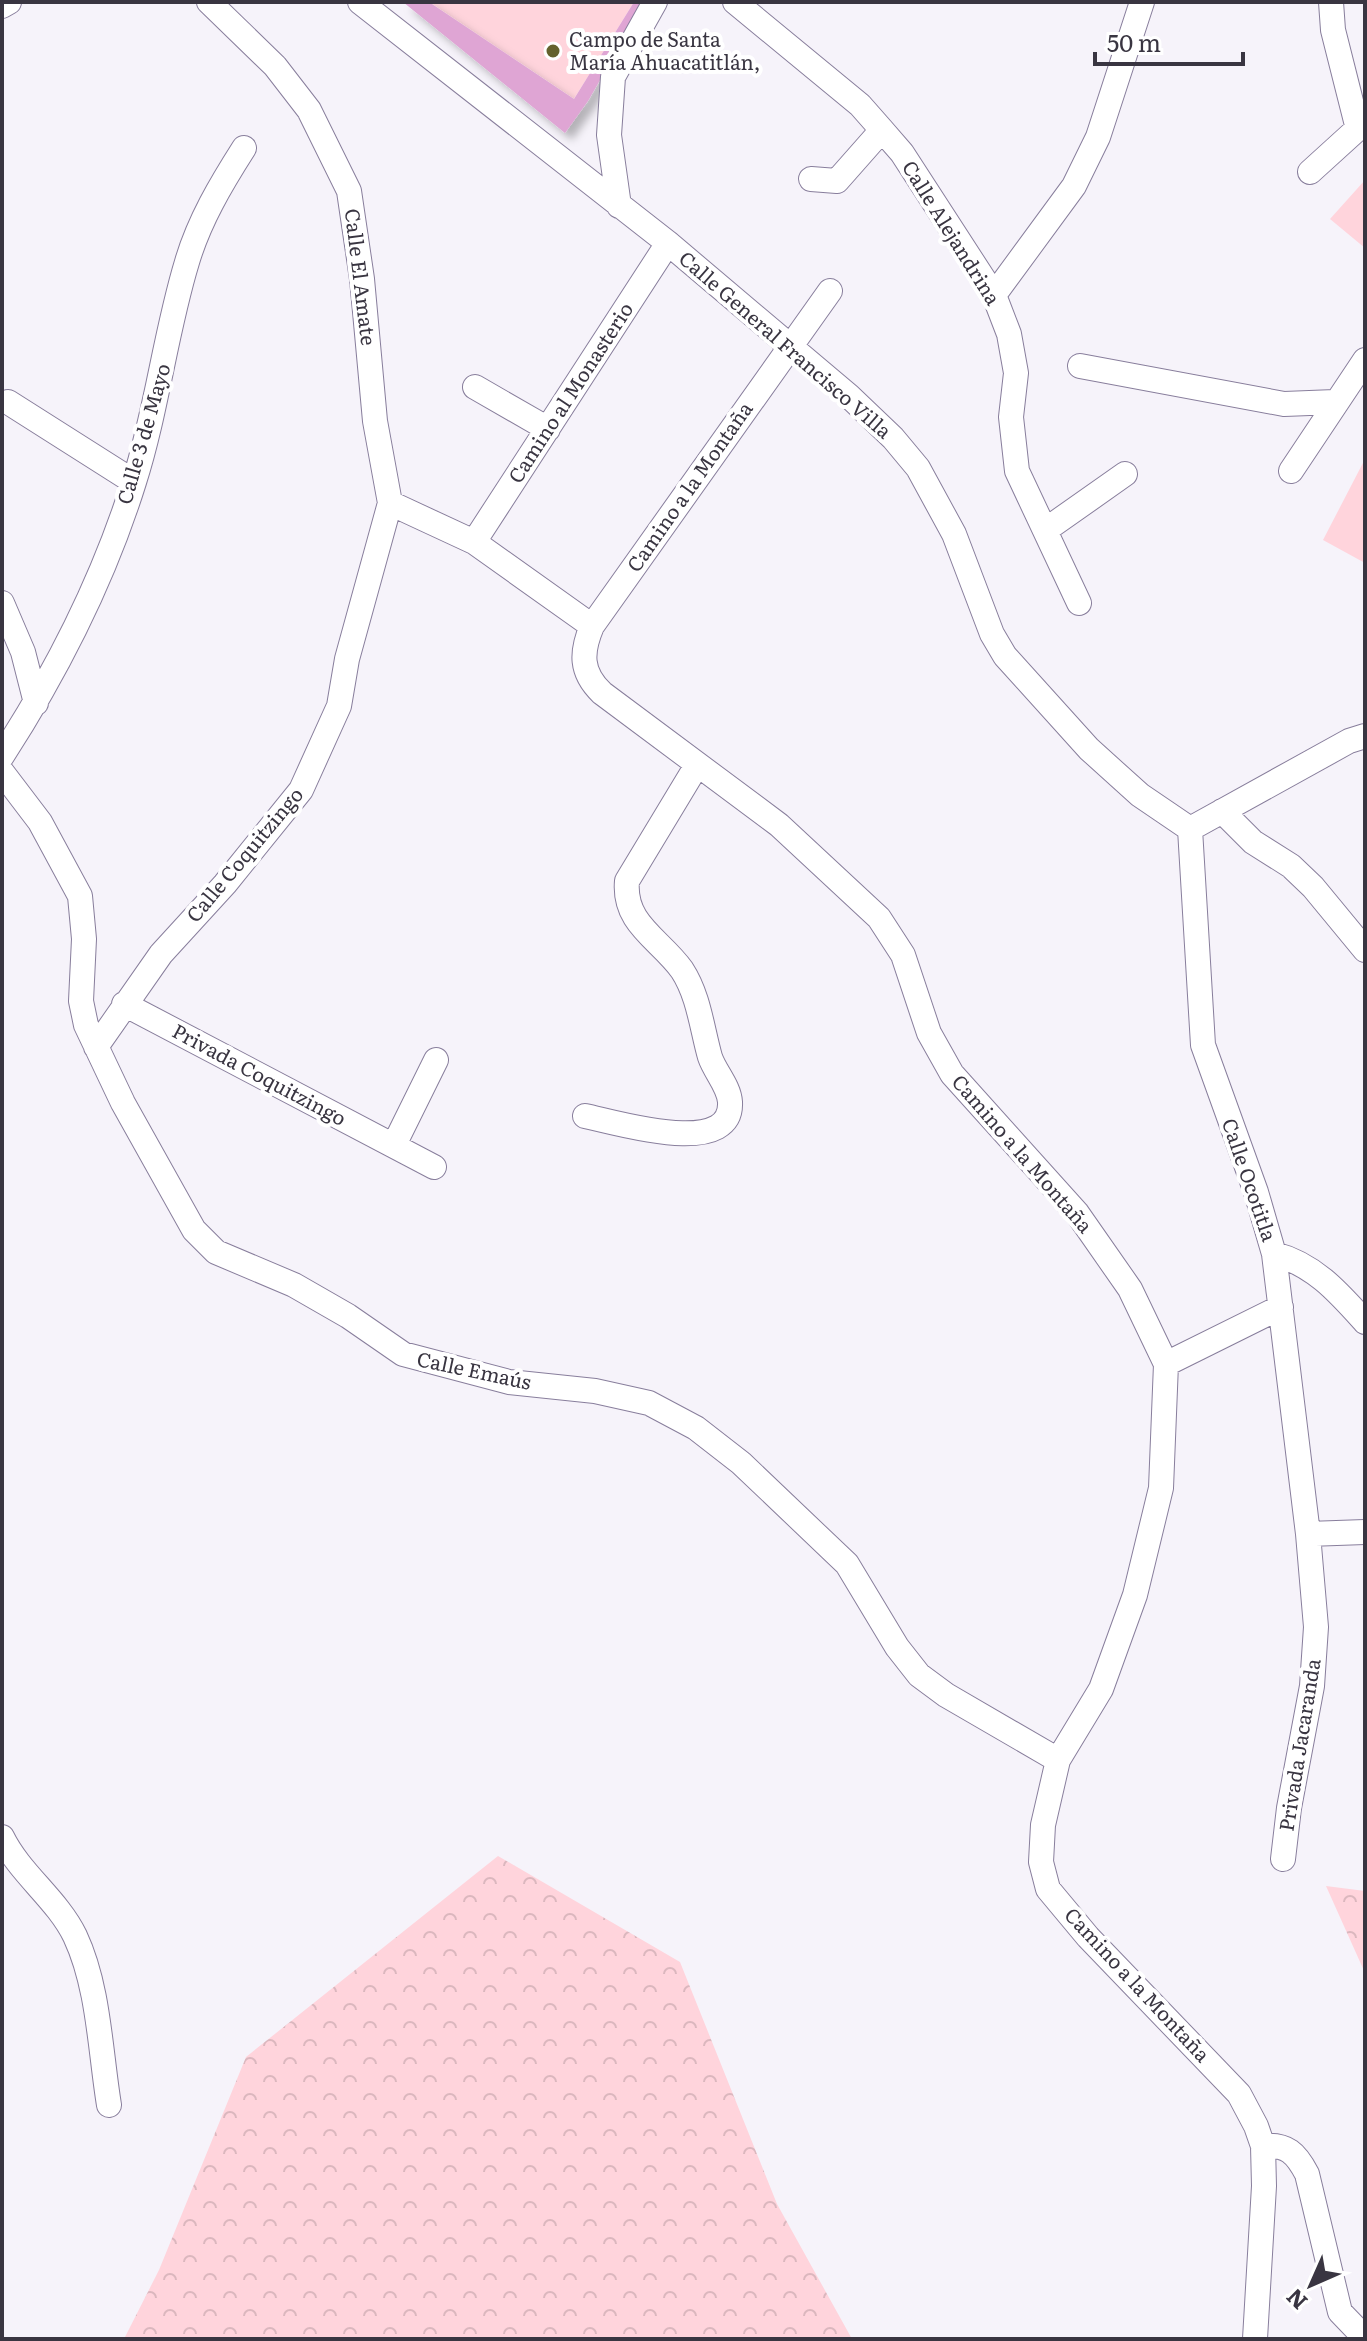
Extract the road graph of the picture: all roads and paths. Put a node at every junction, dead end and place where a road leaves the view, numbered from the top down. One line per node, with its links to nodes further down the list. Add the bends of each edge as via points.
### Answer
1 (9, 2): 8 (street)
2 (209, 2): 28 (street, Calle El Amate, via 275,66 309,110 349,191 375,421)
3 (360, 2): 14 (street, Calle General Francisco Villa)
4 (655, 2): 14 (street, via 613,77 609,135)
5 (735, 2): 10 (street, Calle Alejandrina, via 860,105)
6 (1142, 2): 17 (street, via 1098,137 1074,186)
7 (1331, 2): 9 (street, via 1333,30)
8 (2, 6)
9 (1362, 126): 12 (street)
10 (882, 130): 13 (street, via 837,181); 17 (street, Calle Alejandrina)
11 (244, 148): 27 (street, Calle 3 de Mayo, via 223,181 186,264)
12 (1310, 172)
13 (811, 179)
14 (619, 206): 15 (street, Calle General Francisco Villa)
15 (668, 243): 18 (street, Calle General Francisco Villa); 24 (street, Camino al Monasterio)
16 (830, 291): 18 (street, Camino a la Montaña)
17 (994, 295): 29 (street, Calle Alejandrina, via 1016,373 1011,417 1017,471)
18 (787, 348): 33 (street, Camino a la Montaña); 42 (street, Calle General Francisco Villa, via 849,396 918,468 954,534 1005,656 1089,749 1140,795)
19 (1365, 360): 23 (street)
20 (1080, 366): 23 (street, via 1284,404)
21 (475, 387): 24 (street)
22 (8, 402): 27 (street)
23 (1335, 402): 25 (street)
24 (548, 429): 30 (street, Camino al Monasterio)
25 (1291, 471)
26 (1125, 474): 29 (street)
27 (134, 482): 35 (street, Calle 3 de Mayo)
28 (390, 503): 30 (street); 44 (street, Calle Coquitzingo, via 339,706 301,790)
29 (1047, 529): 32 (street, Calle Alejandrina)
30 (474, 542): 33 (street)
31 (2, 603): 34 (street)
32 (1079, 603)
33 (592, 626): 39 (street, Camino a la Montaña, via 583,664 590,681)
34 (23, 652): 35 (street); 36 (street)
35 (58, 662): 36 (street, Calle 3 de Mayo)
36 (36, 703): 38 (street, Calle 3 de Mayo)
37 (1365, 736): 41 (street)
38 (2, 756)
39 (697, 765): 47 (street, via 627,881 626,897 636,921 691,987 711,1061 730,1102 727,1116 709,1133 690,1135); 53 (street, Camino a la Montaña, via 779,825 879,918 903,955 929,1033 952,1074 1077,1213 1130,1289)
40 (2, 772): 45 (street, Calle Emaús, via 40,822 80,896 81,1001)
41 (1222, 811): 42 (street); 43 (street, via 1313,887)
42 (1190, 829): 50 (street, Calle Ocotitla, via 1203,1045)
43 (1365, 950)
44 (124, 1004): 45 (street, Calle Coquitzingo); 48 (street, Privada Coquitzingo)
45 (96, 1047): 56 (street, Calle Emaús, via 194,1230 216,1252 294,1285 403,1354 509,1382 649,1403 696,1428 741,1463 847,1564 919,1675)
46 (436, 1060): 48 (street)
47 (585, 1116)
48 (394, 1145): 49 (street, Privada Coquitzingo)
49 (434, 1167)
50 (1274, 1254): 51 (street, Calle Ocotitla); 52 (street, via 1295,1259 1331,1285)
51 (1281, 1307): 53 (street); 55 (street, Calle Ocotitla)
52 (1365, 1322)
53 (1166, 1364): 56 (street, Camino a la Montaña, via 1161,1488 1135,1595 1101,1689)
54 (1365, 1532): 55 (street)
55 (1308, 1534): 58 (street, Privada Jacaranda, via 1316,1627 1312,1686)
56 (1058, 1760): 60 (street, Camino a la Montaña, via 1043,1825 1041,1862 1048,1889 1239,2094)
57 (2, 1837): 59 (street, via 74,1934 94,1998)
58 (1283, 1859)
59 (109, 2105)
60 (1263, 2146): 61 (street, via 1290,2149 1307,2174 1340,2312); 62 (street, Camino a la Montaña)
61 (1365, 2338)
62 (1255, 2339)

